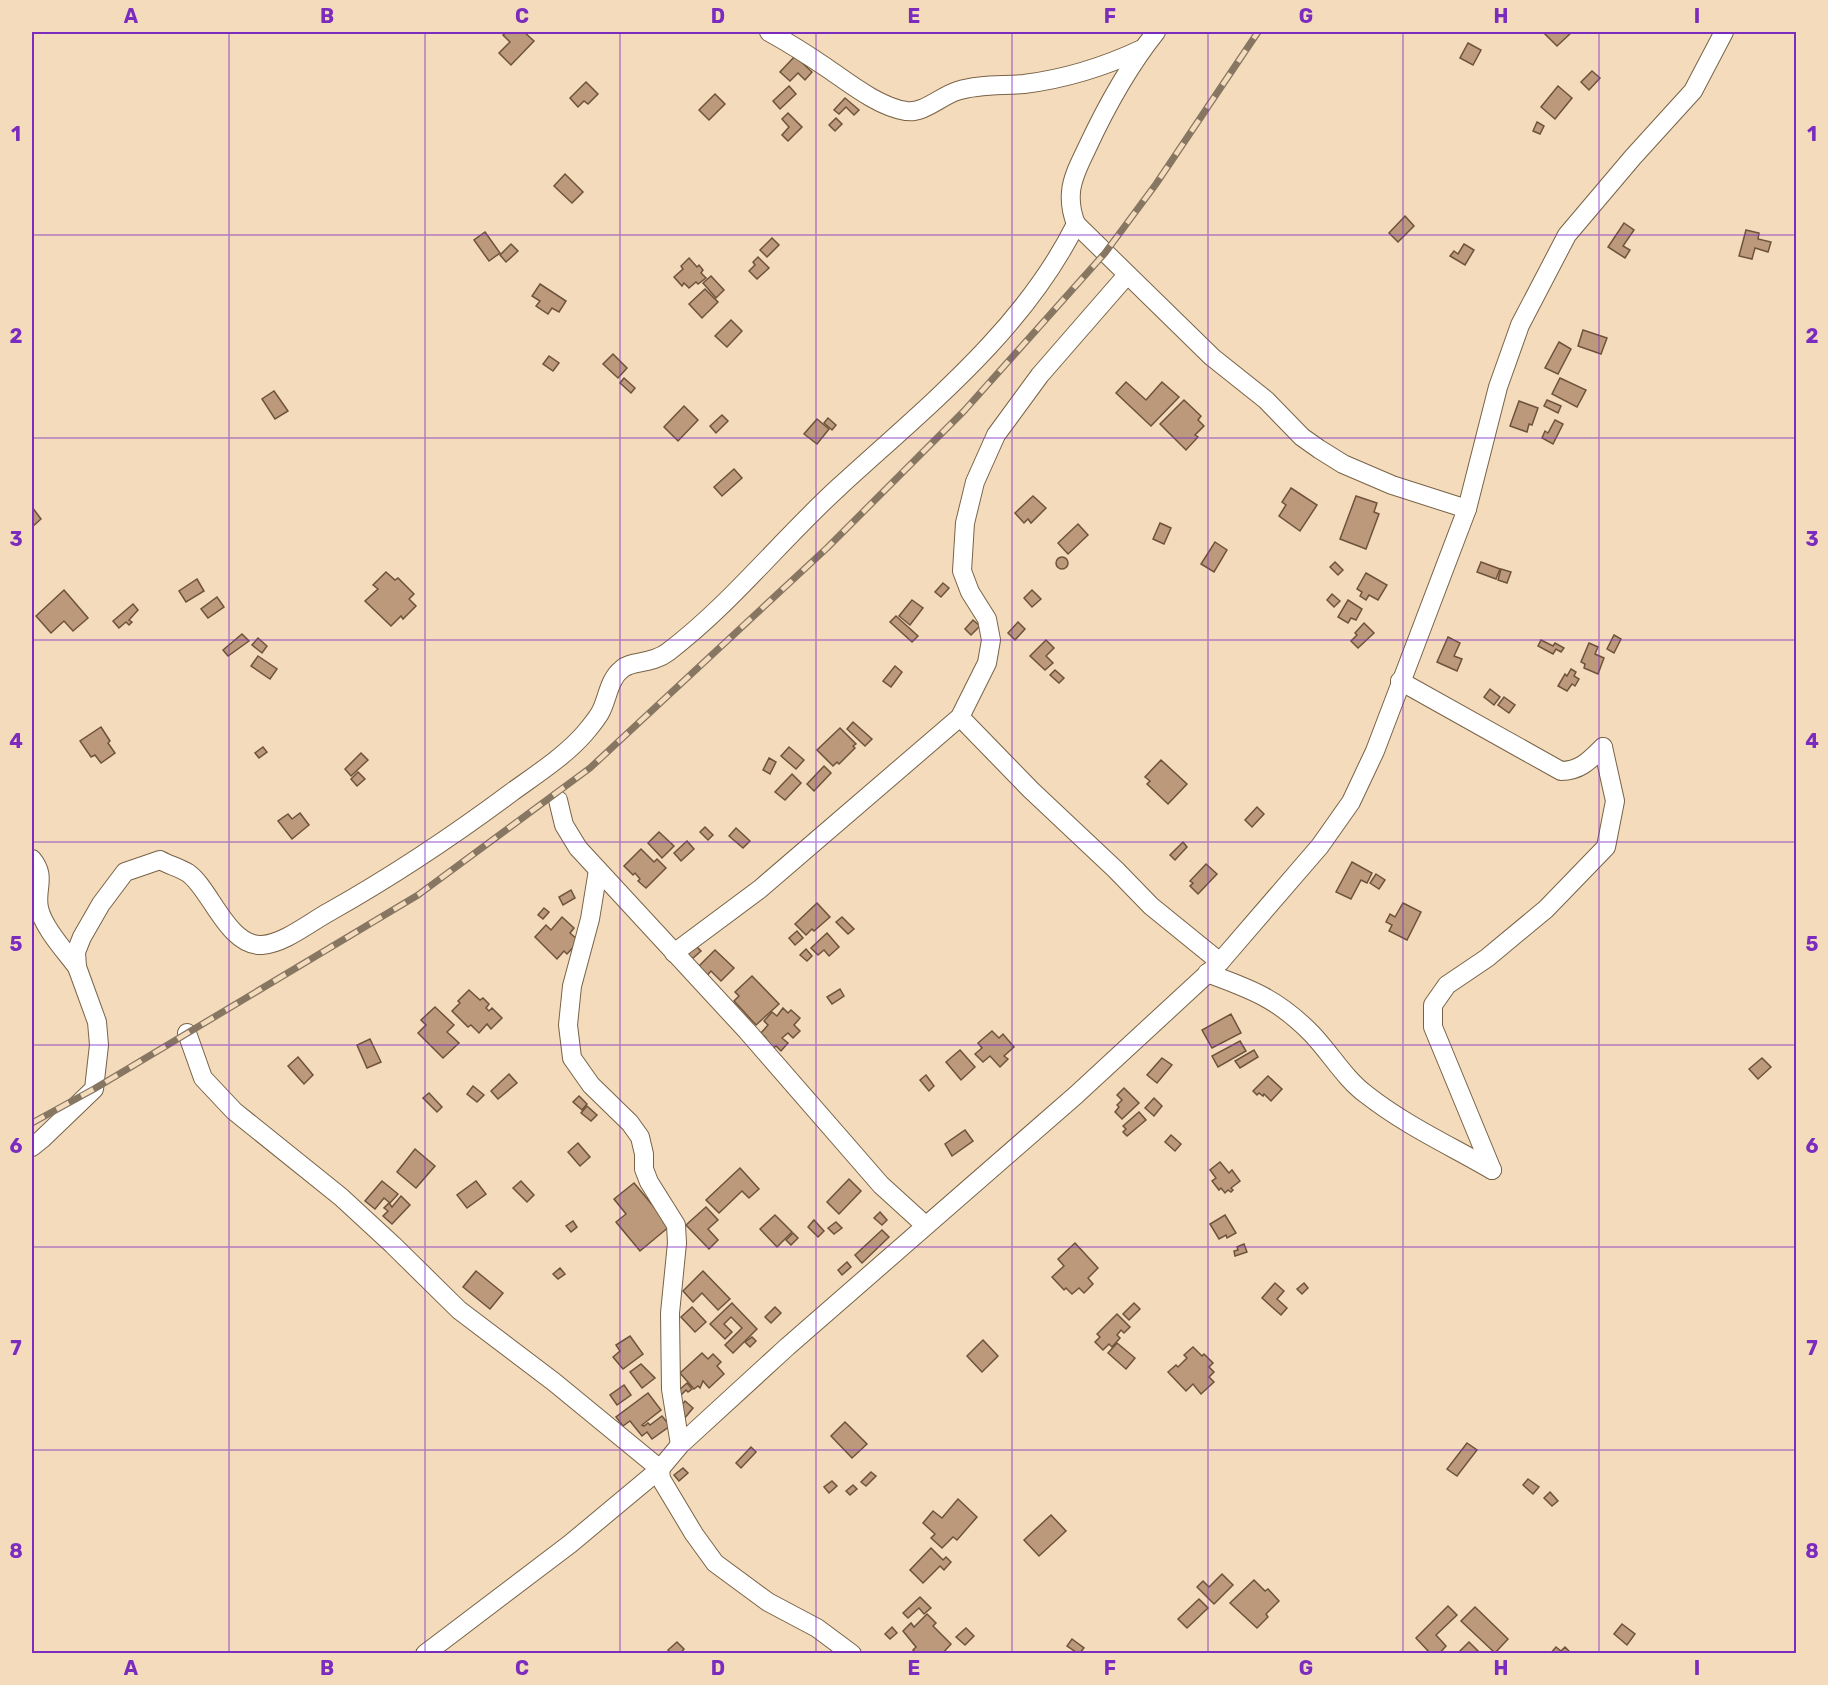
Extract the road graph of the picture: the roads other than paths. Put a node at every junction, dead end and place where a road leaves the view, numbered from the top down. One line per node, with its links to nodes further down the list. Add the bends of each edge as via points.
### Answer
1 (769, 32): 4 (street, via 858,90 908,112 965,88 1026,84 1119,60)
2 (1156, 32): 4 (street)
3 (1724, 32): 7 (street, via 1693,91 1567,236 1510,352)
4 (1142, 49): 5 (street, via 1103,114 1078,166 1071,191)
5 (1076, 224): 6 (street); 14 (street, via 1052,269 993,342 694,630 660,658 623,668 611,683 601,712 585,733 542,770 402,870 283,938 261,945 244,941 224,921 190,874 160,860 125,872 82,937 76,952)
6 (1127, 275): 7 (street, via 1212,357 1319,449 1392,485); 9 (street, via 1008,418 975,482 965,523 962,571 987,619 991,640 987,663)
7 (1467, 509): 8 (street)
8 (1400, 681): 15 (street, via 1351,802 1302,869); 15 (street, via 1561,771 1586,764 1603,747 1615,801 1606,847 1546,909 1447,985 1433,1005 1433,1027 1492,1170 1365,1094 1282,1006)
9 (960, 717): 13 (street, via 760,889); 15 (street)
10 (558, 800): 12 (street, via 564,825)
11 (32, 859): 14 (street, via 40,879 39,907)
12 (598, 870): 13 (street); 19 (street, via 572,986 568,1025 572,1058 591,1085 640,1137 649,1182 676,1225 670,1313 671,1389)
13 (674, 953): 18 (street, via 881,1185)
14 (77, 967): 17 (street, via 98,1022 94,1089)
15 (1213, 967): 18 (street, via 1076,1095)
16 (187, 1033): 20 (street, via 203,1078 234,1111 341,1197 459,1310)
17 (32, 1147)
18 (925, 1225): 19 (street)
19 (680, 1445): 20 (street)
20 (660, 1468): 21 (street, via 570,1544); 22 (street, via 662,1479 714,1563 768,1602 817,1628)
21 (425, 1653)
22 (852, 1653)

